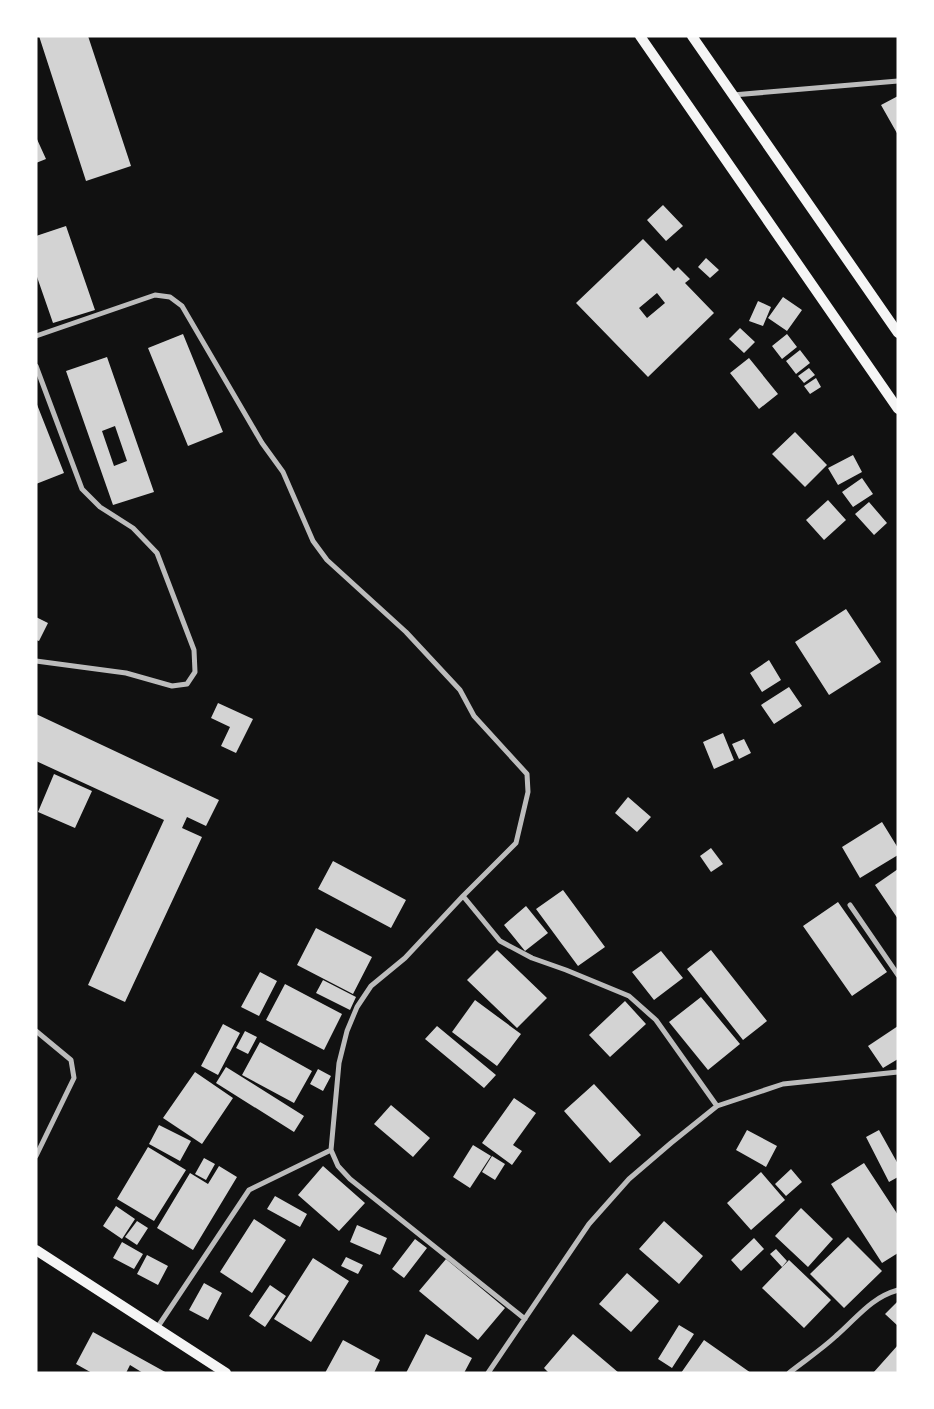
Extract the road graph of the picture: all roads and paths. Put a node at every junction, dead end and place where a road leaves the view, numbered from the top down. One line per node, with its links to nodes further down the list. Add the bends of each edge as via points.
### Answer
1 (640, 36): 8 (main road)
2 (692, 36): 4 (main road)
3 (898, 82): 4 (street)
4 (732, 95): 5 (main road)
5 (898, 333)
6 (36, 336): 10 (street, via 155,295 170,297 182,306 262,443 283,472 313,541 327,560 406,632 460,690 474,716 527,774 528,792 516,843)
7 (36, 366): 9 (street, via 82,489 100,507 133,528 157,553 194,650 196,672 187,684 172,686 126,673)
8 (898, 409)
9 (36, 661)
10 (463, 896): 15 (street, via 500,941 532,958 629,996 656,1020); 16 (street, via 405,958 371,986 357,1007 339,1063)
11 (850, 905): 12 (street)
12 (898, 975)
13 (36, 1031): 17 (street, via 70,1060 74,1078)
14 (898, 1072): 15 (street, via 783,1084)
15 (718, 1106): 20 (street, via 629,1180 589,1224)
16 (331, 1150): 20 (street, via 338,1166 350,1179); 21 (street, via 248,1190)
17 (36, 1156)
18 (36, 1250): 21 (main road)
19 (898, 1290): 24 (street, via 884,1294 867,1306 835,1338)
20 (524, 1319): 23 (street)
21 (157, 1328): 22 (main road)
22 (226, 1373)
23 (488, 1373)
24 (789, 1373)

